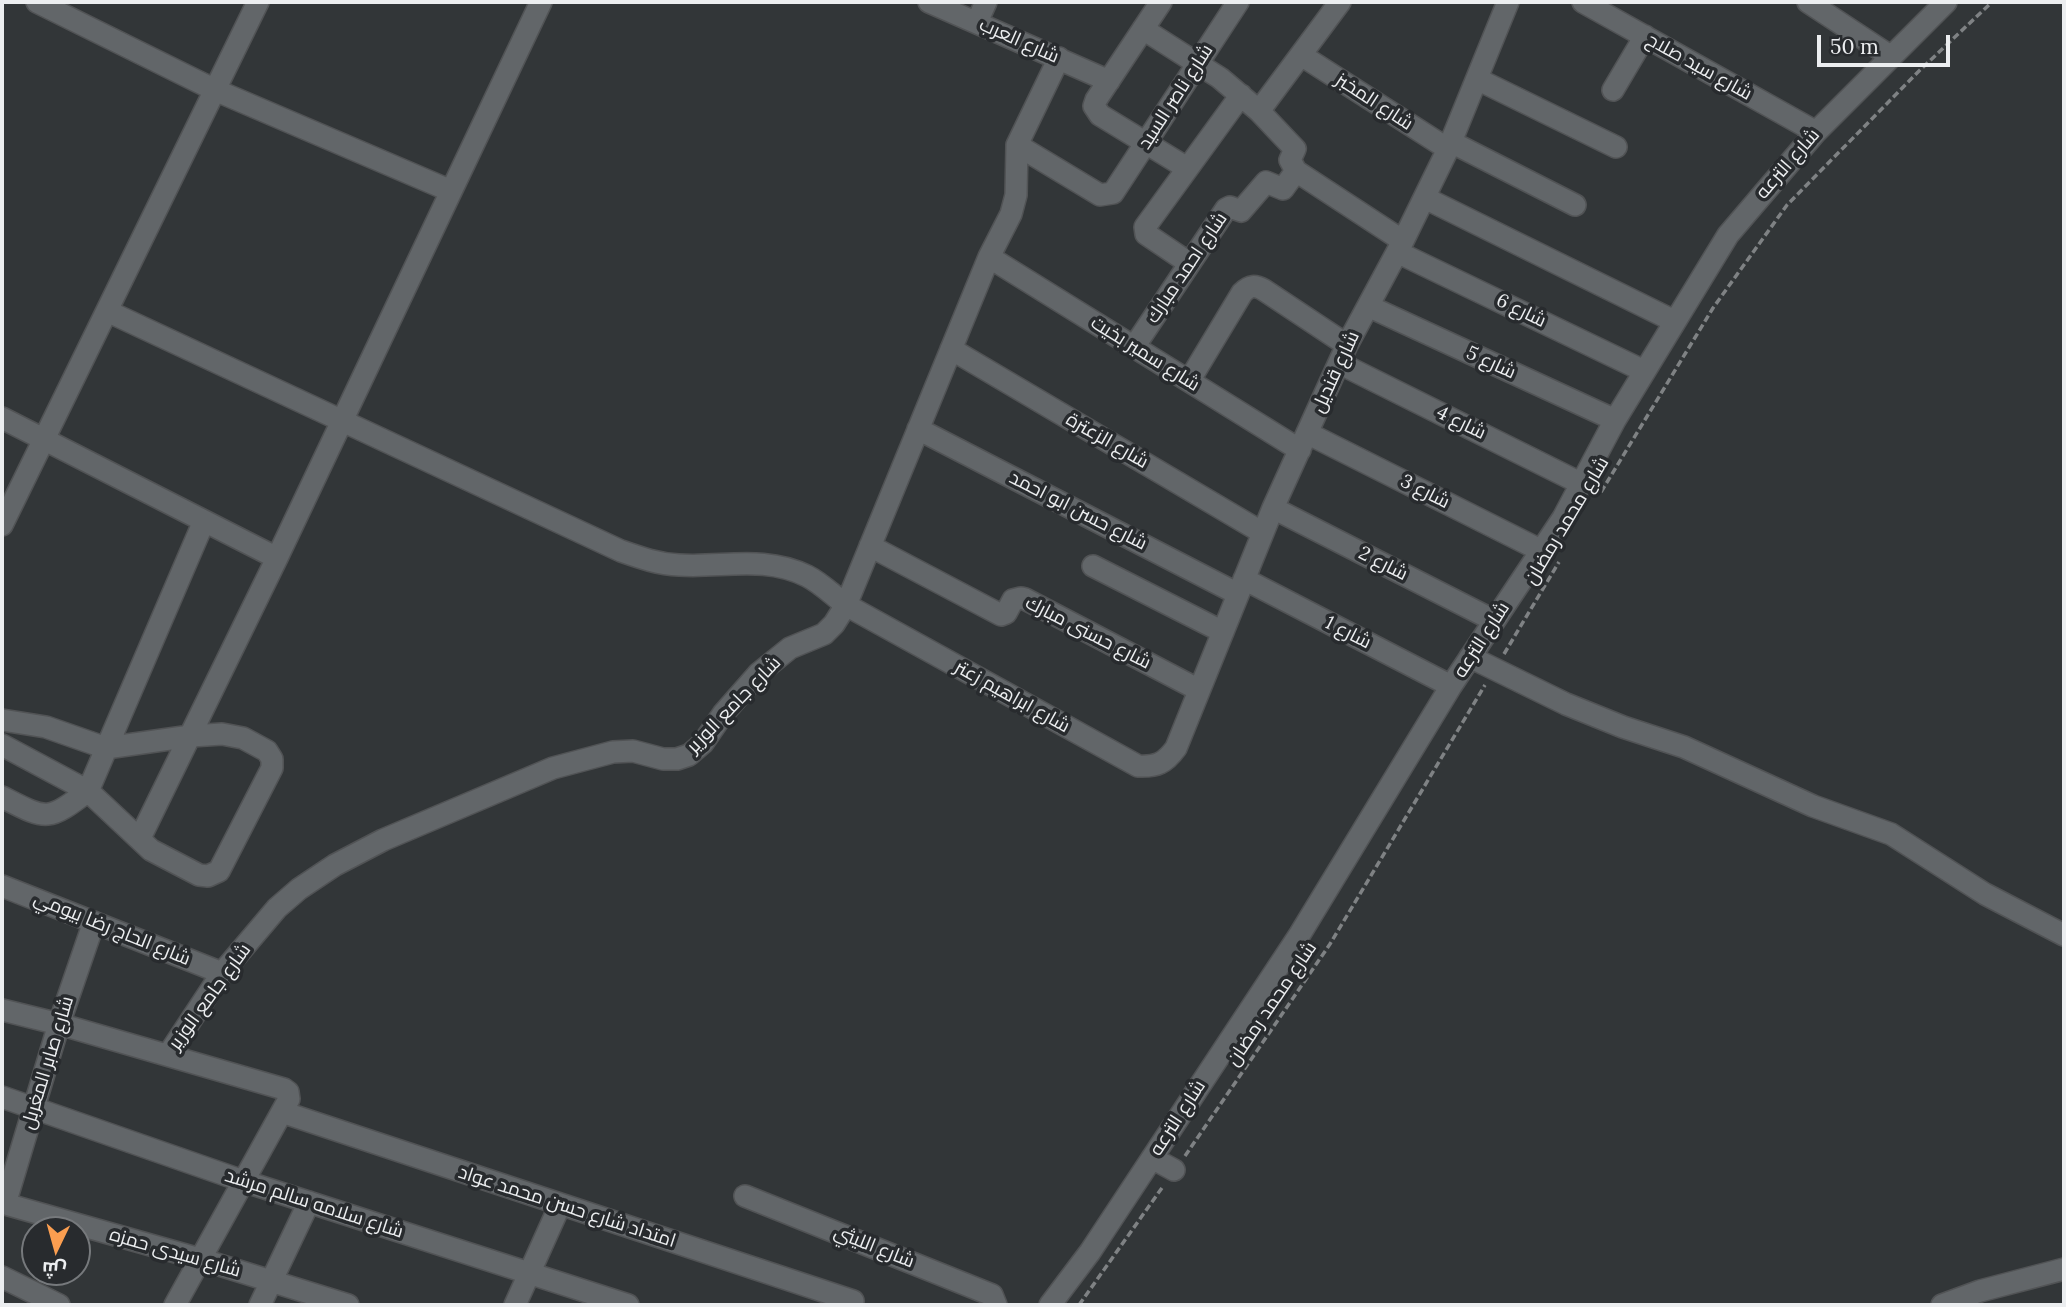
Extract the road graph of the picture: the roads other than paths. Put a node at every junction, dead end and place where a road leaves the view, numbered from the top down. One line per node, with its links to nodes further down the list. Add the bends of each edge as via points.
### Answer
1 (37, 2): 22 (street)
2 (258, 2): 22 (street)
3 (541, 2): 33 (street)
4 (929, 2): 13 (street, شارع العرب)
5 (986, 2): 13 (street)
6 (1161, 2): 14 (street)
7 (1238, 2): 19 (street, شارع ناصر السيد)
8 (1340, 2): 16 (street)
9 (1583, 2): 15 (street, شارع سيد صلاح)
10 (1808, 2): 17 (street)
11 (1946, 2): 17 (street, شارع الترعه)
12 (1506, 3): 20 (street, شارع قنديل)
13 (977, 22): 18 (street, شارع العرب)
14 (1143, 29): 19 (street); 21 (street)
15 (1645, 36): 23 (street); 26 (street, شارع سيد صلاح)
16 (1301, 55): 25 (street); 29 (street, شارع المخبز)
17 (1890, 56): 26 (street, شارع الترعه)
18 (1059, 58): 21 (street, شارع العرب); 28 (street, شارع جامع الوزير)
19 (1198, 62): 24 (street); 27 (street, شارع ناصر السيد)
20 (1477, 79): 29 (street, شارع قنديل); 30 (street)
21 (1109, 81): 27 (street, via 1096,100 1096,111)
22 (215, 90): 33 (street); 40 (street)
23 (1613, 90)
24 (1241, 95): 25 (street); 31 (street)
25 (1259, 111): 32 (street, via 1296,149 1290,160)
26 (1816, 132): 41 (street, شارع الترعه, via 1728,234)
27 (1146, 143): 28 (street, شارع ناصر السيد, via 1113,192 1100,195); 31 (street)
28 (1017, 145): 37 (street, شارع جامع الوزير, via 1016,195)
29 (1449, 146): 34 (street, شارع قنديل); 35 (street, شارع المخبز)
30 (1616, 147)
31 (1187, 168): 38 (street, via 1144,231)
32 (1296, 171): 36 (street, شارع 6); 38 (street, شارع احمد مبارك, via 1283,189 1266,181 1241,211 1228,207)
33 (451, 191): 48 (street)
34 (1425, 198): 36 (street, شارع قنديل); 41 (street)
35 (1575, 205)
36 (1400, 247): 39 (street, شارع قنديل); 45 (street, شارع 6)
37 (989, 257): 42 (street, شارع سمير بخيت); 43 (street, شارع جامع الوزير)
38 (1189, 263): 42 (street, شارع احمد مبارك)
39 (1368, 306): 44 (street, شارع قنديل); 49 (street, شارع 5)
40 (107, 311): 48 (street, شارع ابراهيم زعتر); 51 (street)
41 (1674, 321): 45 (street, شارع الترعه)
42 (1134, 347): 46 (street, شارع سمير بخيت)
43 (951, 349): 50 (street, شارع جامع الوزير); 57 (street, شارع الزعترة)
44 (1343, 354): 46 (street, شارع 4, via 1256,286 1248,287); 52 (street, شارع قنديل); 53 (street, شارع 4)
45 (1644, 371): 49 (street, شارع الترعه)
46 (1189, 381): 52 (street, شارع سمير بخيت)
47 (2, 418): 51 (street)
48 (342, 419): 60 (street); 63 (street, شارع ابراهيم زعتر, via 652,562 740,562 793,570 809,576)
49 (1615, 420): 53 (street, شارع الترعه)
50 (918, 429): 58 (street, شارع جامع الوزير); 62 (street, شارع حسن ابو احمد)
51 (44, 439): 55 (street); 56 (street)
52 (1304, 441): 54 (street, شارع قنديل); 59 (street, شارع 3)
53 (1582, 484): 59 (street, شارع الترعه)
54 (1273, 508): 57 (street, شارع قنديل); 64 (street, شارع 2)
55 (204, 521): 60 (street); 72 (street)
56 (2, 525)
57 (1263, 533): 62 (street, شارع قنديل)
58 (870, 546): 63 (street, شارع جامع الوزير); 68 (street, شارع حسنى مبارك, via 1001,615 1013,600 1026,599)
59 (1542, 551): 64 (street, شارع الترعه)
60 (277, 558): 70 (street)
61 (1093, 566): 65 (street)
62 (1241, 587): 65 (street, شارع قنديل); 67 (street, شارع 1)
63 (846, 605): 73 (street, شارع ابراهيم زعتر, via 1138,766 1154,767); 80 (street, شارع جامع الوزير, via 824,634 790,648 759,673 689,755 663,759 633,751 613,752 553,768 383,840 299,889)
64 (1493, 620): 66 (street, شارع الترعه)
65 (1223, 632): 68 (street, شارع قنديل)
66 (1470, 657): 67 (street, شارع الترعه); 79 (street, via 1566,704 1684,747 1813,806 1891,834 1985,894)
67 (1451, 686): 87 (street, شارع الترعه, via 1300,934)
68 (1199, 690): 73 (street, شارع قنديل)
69 (2, 719): 72 (street, via 46,727)
70 (191, 736): 72 (street); 76 (street); 76 (street, via 243,737 267,751 272,768 219,871 199,875 151,850)
71 (2, 745): 74 (street)
72 (106, 748): 74 (street)
73 (1176, 748)
74 (88, 791): 75 (street, via 57,814 44,815); 76 (street)
75 (2, 797)
76 (140, 838)
77 (2, 886): 78 (street, شارع الحاج رضا بيومي)
78 (94, 922): 80 (street, شارع الحاج رضا بيومي); 82 (street, شارع صابر المغربل)
79 (2064, 935)
80 (222, 973): 83 (street, شارع جامع الوزير)
81 (2, 1010): 82 (street)
82 (59, 1024): 83 (street); 85 (street, شارع صابر المغربل)
83 (168, 1055): 86 (street, via 284,1089 289,1097)
84 (2, 1097): 85 (street, شارع سلامه سالم مرشد)
85 (34, 1107): 89 (street, شارع سلامه سالم مرشد); 92 (street, شارع صابر المغربل)
86 (282, 1112): 89 (street); 93 (street, امتداد شارع حسن محمد عواد)
87 (1152, 1158): 88 (street); 108 (street, شارع الترعه)
88 (1174, 1170)
89 (243, 1181): 91 (street, شارع سلامه سالم مرشد); 94 (street)
90 (745, 1196): 107 (street, شارع الليثي, via 992,1295)
91 (309, 1202): 96 (street, شارع سلامه سالم مرشد); 98 (street)
92 (4, 1204): 94 (street, شارع سيدى حمزه)
93 (560, 1205): 96 (street); 100 (street, امتداد شارع حسن محمد عواد)
94 (200, 1259): 98 (street, شارع سيدى حمزه); 102 (street)
95 (2064, 1269): 109 (street)
96 (529, 1273): 105 (street); 106 (street, شارع سلامه سالم مرشد)
97 (2, 1277): 99 (street)
98 (272, 1282): 103 (street); 104 (street, شارع سيدى حمزه)
99 (32, 1299): 101 (street)
100 (853, 1301)
101 (59, 1305)
102 (175, 1305)
103 (260, 1305)
104 (348, 1305)
105 (515, 1305)
106 (628, 1305)
107 (996, 1305)
108 (1050, 1305)
109 (1942, 1305)

